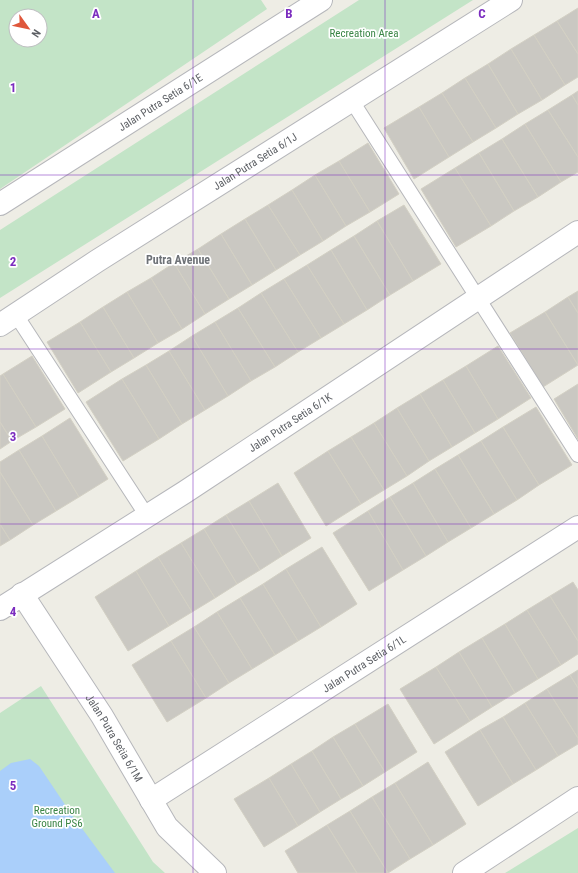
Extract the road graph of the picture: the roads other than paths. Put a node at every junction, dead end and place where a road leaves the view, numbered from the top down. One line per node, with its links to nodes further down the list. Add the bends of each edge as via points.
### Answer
1 (320, 0): 3 (street, Jalan Putra Setia 6/1E)
2 (511, 0): 4 (street, Jalan Putra Setia 6/1J)
3 (296, 6): 5 (street, Jalan Putra Setia 6/1E)
4 (352, 101): 7 (lane); 8 (street, Jalan Putra Setia 6/1J)
5 (0, 204)
6 (578, 232): 7 (street, Jalan Putra Setia 6/1K)
7 (478, 297): 9 (lane); 10 (street, Jalan Putra Setia 6/1K)
8 (8, 320): 10 (lane)
9 (578, 455)
10 (147, 516): 12 (street, Jalan Putra Setia 6/1K)
11 (578, 527): 15 (street, Jalan Putra Setia 6/1L)
12 (22, 594): 13 (street, Jalan Putra Setia 6/1K); 15 (street, Jalan Putra Setia 6/1M, via 102,716)
13 (0, 609)
14 (578, 798): 17 (street)
15 (151, 800): 16 (street, Jalan Putra Setia 6/1M, via 167,827)
16 (215, 873)
17 (464, 873)

